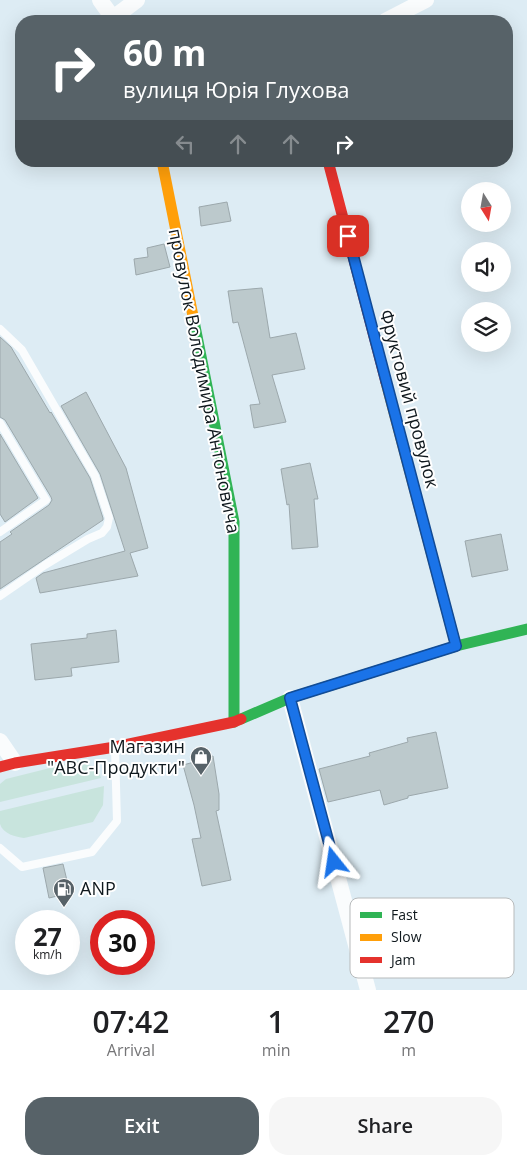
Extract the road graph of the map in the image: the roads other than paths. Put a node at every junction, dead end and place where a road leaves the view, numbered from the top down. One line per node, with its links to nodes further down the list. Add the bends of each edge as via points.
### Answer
1 (100, 0): 4 (street)
2 (137, 0): 5 (street)
3 (426, 0): 6 (street)
4 (110, 15)
5 (120, 15)
6 (397, 15)
7 (163, 167): 16 (street, провулок Володимира Антоновича, via 234,522)
8 (330, 167): 14 (street, Фруктовий провулок)
9 (0, 329): 12 (lane, via 22,350 95,476 109,518 102,533 45,565)
10 (0, 423): 11 (lane, via 46,500)
11 (1, 529)
12 (0, 596)
13 (527, 629): 14 (street)
14 (456, 646): 15 (street)
15 (290, 698): 16 (street); 21 (street)
16 (234, 722): 18 (street)
17 (0, 741): 19 (street)
18 (114, 747): 19 (street); 20 (lane, via 117,821 92,852 22,867)
19 (7, 765)
20 (0, 848)
21 (350, 923)

